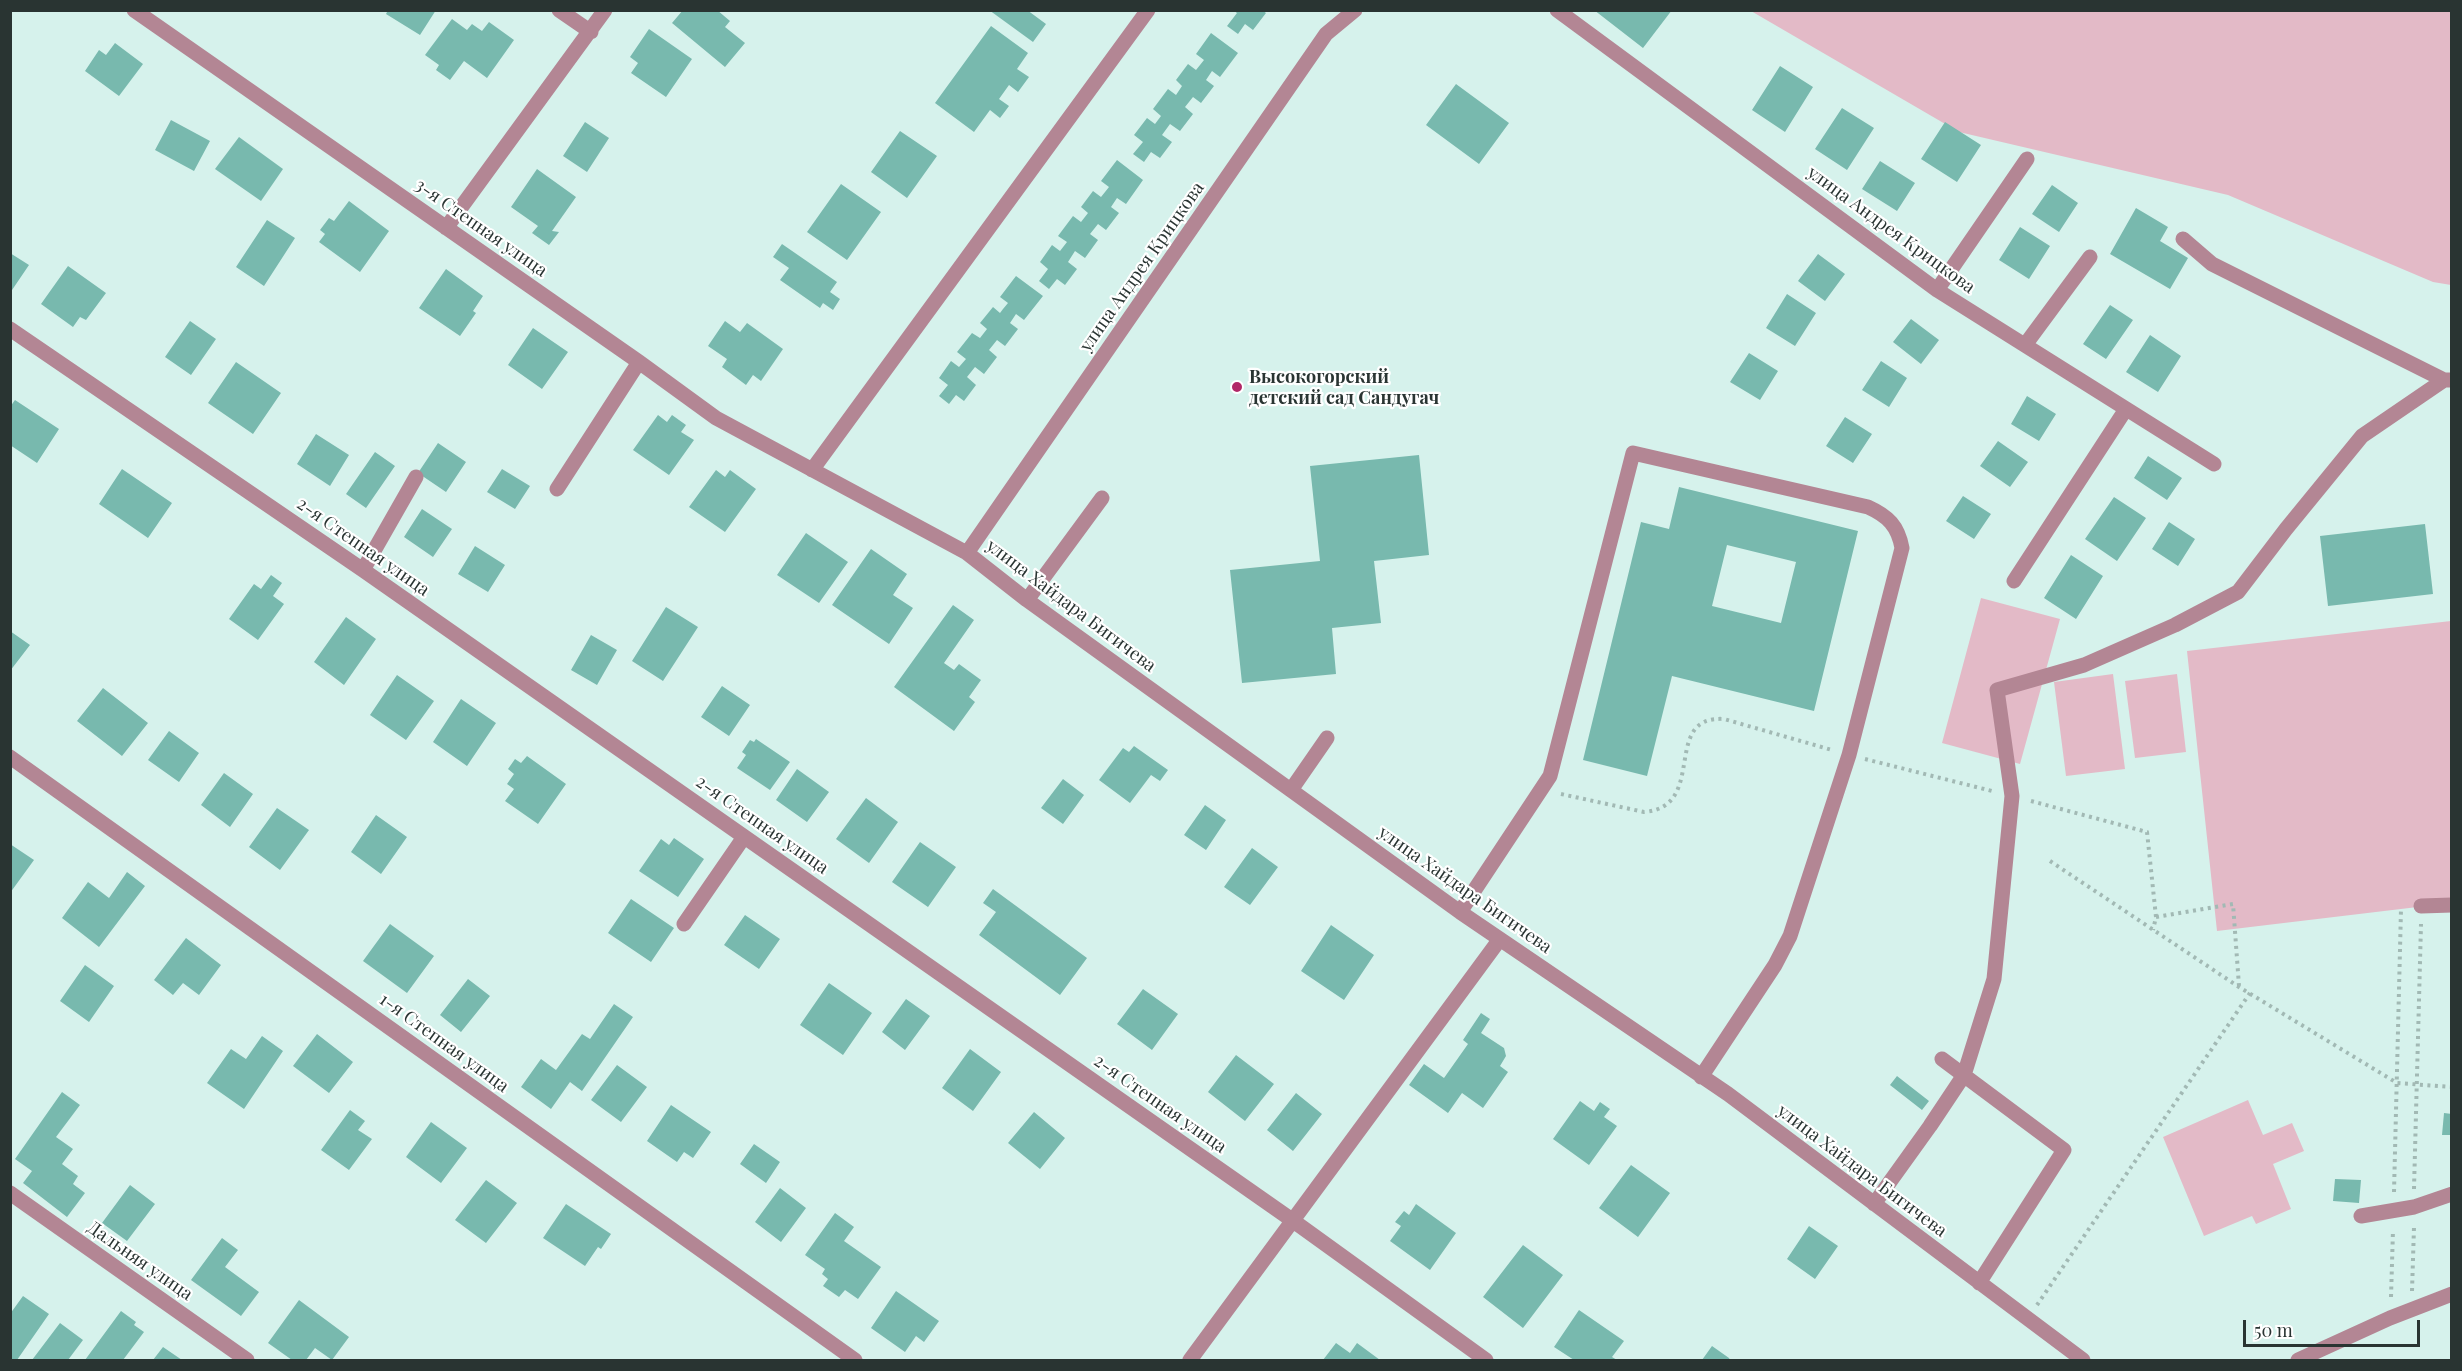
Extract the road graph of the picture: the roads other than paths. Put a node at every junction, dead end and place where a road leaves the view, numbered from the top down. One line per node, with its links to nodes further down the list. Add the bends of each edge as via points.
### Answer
1 (134, 10): 9 (street, 3-я Степная улица)
2 (559, 10): 7 (street)
3 (605, 10): 7 (street)
4 (1148, 10): 19 (street)
5 (1356, 10): 23 (street, улица Андрея Крицкова, via 1326,34)
6 (1557, 10): 12 (street, улица Андрея Крицкова)
7 (591, 32): 9 (street)
8 (2027, 159): 12 (street)
9 (446, 228): 15 (street, 3-я Степная улица)
10 (2183, 239): 16 (street, via 2212,264)
11 (2090, 257): 14 (street)
12 (1937, 290): 14 (street, улица Андрея Крицкова)
13 (10, 329): 24 (street, 2-я Степная улица)
14 (2025, 345): 17 (street, улица Андрея Крицкова)
15 (639, 362): 19 (street, 3-я Степная улица, via 716,418); 21 (street)
16 (2448, 380): 37 (street, via 2362,436 2238,592 2084,665 1997,690 2012,796 1994,979)
17 (2126, 409): 18 (street, улица Андрея Крицкова); 25 (street)
18 (2214, 465)
19 (812, 470): 23 (street, улица Хайдара Бигичева)
20 (416, 477): 24 (street)
21 (557, 489)
22 (1102, 498): 26 (street)
23 (967, 553): 26 (street, улица Хайдара Бигичева)
24 (363, 570): 30 (street, 2-я Степная улица)
25 (2014, 580)
26 (1027, 600): 29 (street, улица Хайдара Бигичева)
27 (1327, 738): 29 (street)
28 (10, 757): 47 (street, 1-я Степная улица)
29 (1291, 790): 33 (street, улица Хайдара Бигичева)
30 (744, 837): 34 (street); 43 (street, 2-я Степная улица)
31 (2451, 905): 32 (street)
32 (2421, 906)
33 (1460, 912): 35 (street, улица Хайдара Бигичева); 38 (street, via 1550,776 1633,453 1868,507 1884,514 1894,524 1902,548 1849,755 1790,936)
34 (684, 924)
35 (1500, 939): 38 (street, улица Хайдара Бигичева); 43 (street)
36 (1942, 1059): 37 (street)
37 (1964, 1075): 41 (street); 44 (street, via 2064,1150)
38 (1701, 1077): 41 (street, улица Хайдара Бигичева)
39 (10, 1193): 46 (street, Дальняя улица)
40 (2451, 1194): 42 (street, via 2414,1207)
41 (1874, 1204): 44 (street, улица Хайдара Бигичева)
42 (2361, 1216)
43 (1292, 1220): 48 (street); 49 (street, 2-я Степная улица)
44 (1979, 1283): 50 (street, улица Хайдара Бигичева)
45 (2451, 1294): 51 (street)
46 (247, 1360)
47 (855, 1360)
48 (1190, 1360)
49 (1486, 1360)
50 (2084, 1360)
51 (2298, 1360)

